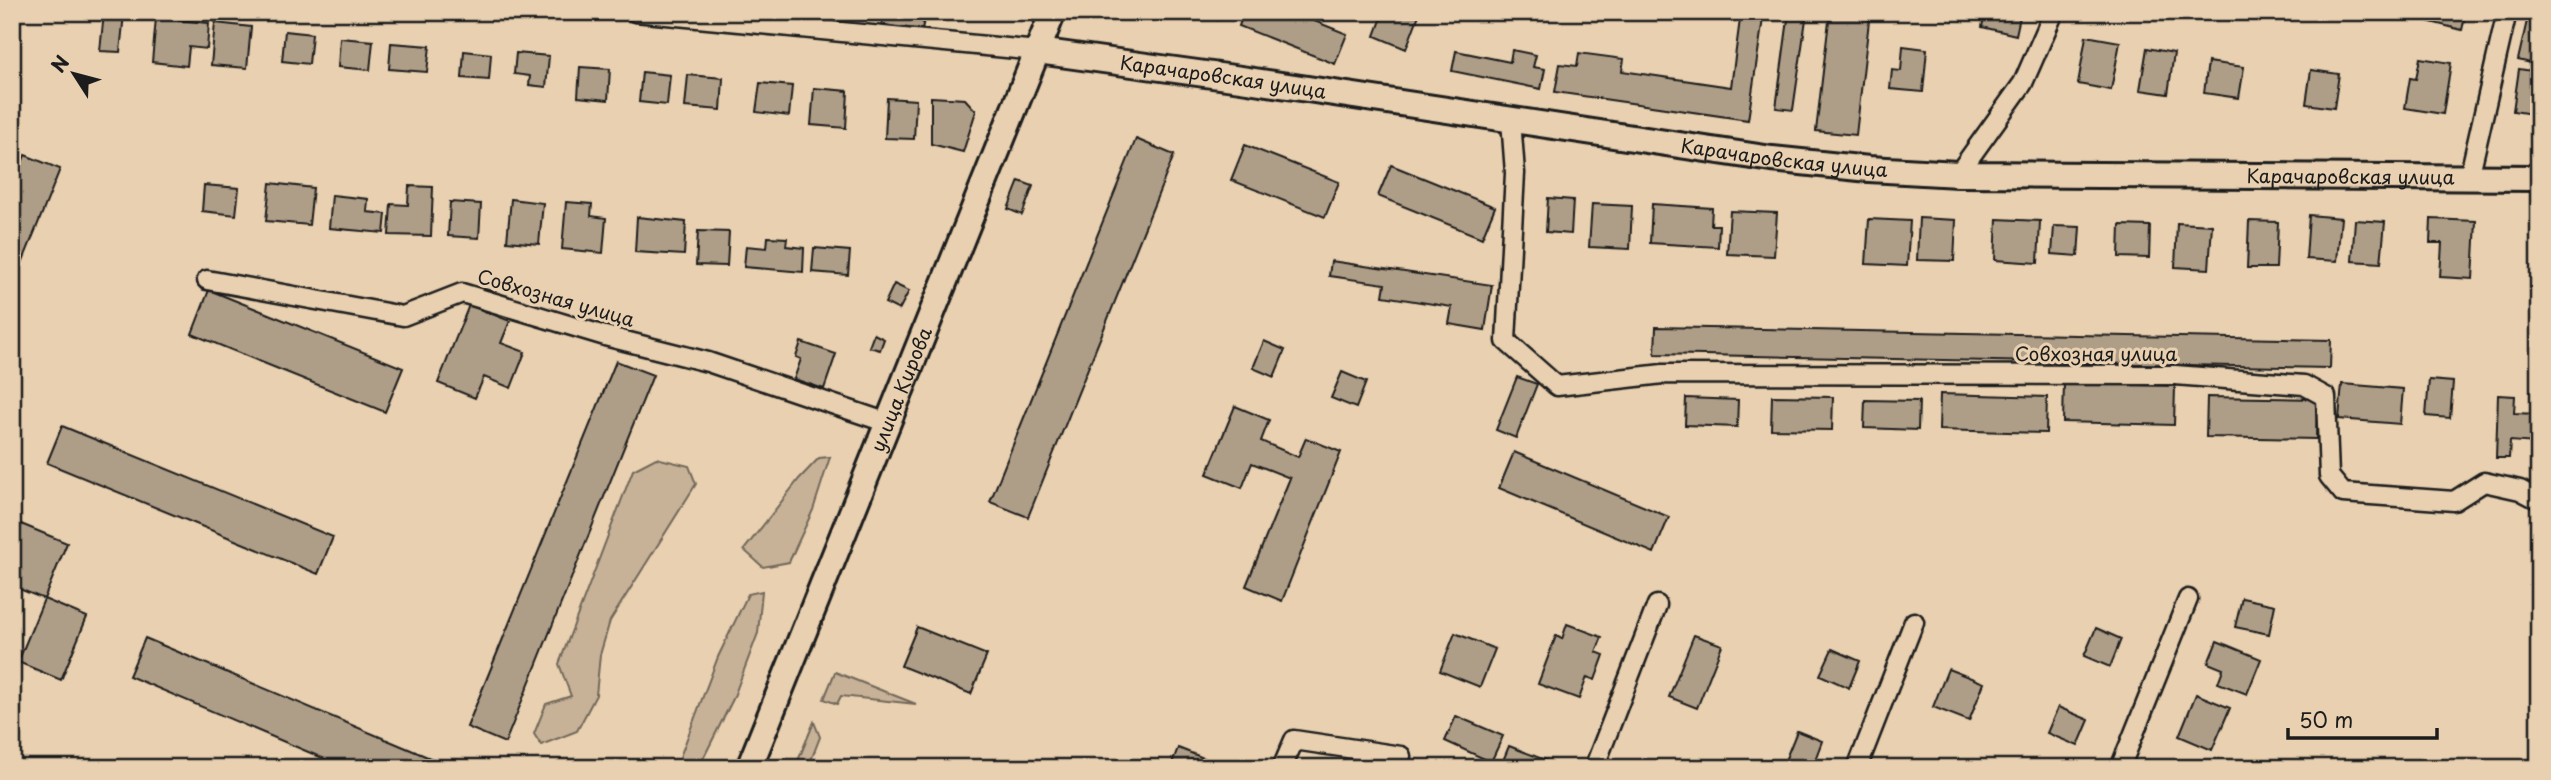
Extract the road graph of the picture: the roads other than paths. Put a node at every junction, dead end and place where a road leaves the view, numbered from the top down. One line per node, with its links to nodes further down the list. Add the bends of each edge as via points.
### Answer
1 (635, 12): 5 (street)
2 (1053, 12): 5 (street, улица Кирова)
3 (2054, 12): 7 (street, via 2023,83)
4 (2507, 12): 8 (street)
5 (1038, 51): 6 (street, Карачаровская улица); 11 (street, улица Кирова)
6 (1511, 120): 7 (street, Карачаровская улица, via 1772,159); 12 (street, Совхозная улица, via 1514,173 1506,341 1558,386 1663,374 2175,375 2304,385 2326,397 2329,476 2343,493 2454,501 2484,482 2521,490)
7 (1958, 174): 8 (street, Карачаровская улица)
8 (2469, 178): 9 (street, Карачаровская улица)
9 (2539, 178)
10 (207, 281): 11 (street, Совхозная улица, via 403,316 462,293 708,362)
11 (888, 423): 17 (street, улица Кирова)
12 (2539, 500)
13 (2188, 599): 21 (street)
14 (1657, 605): 19 (street)
15 (1914, 622): 20 (street)
16 (1401, 757): 18 (street, via 1294,740)
17 (748, 768)
18 (1282, 768)
19 (1594, 768)
20 (1857, 768)
21 (2120, 768)

